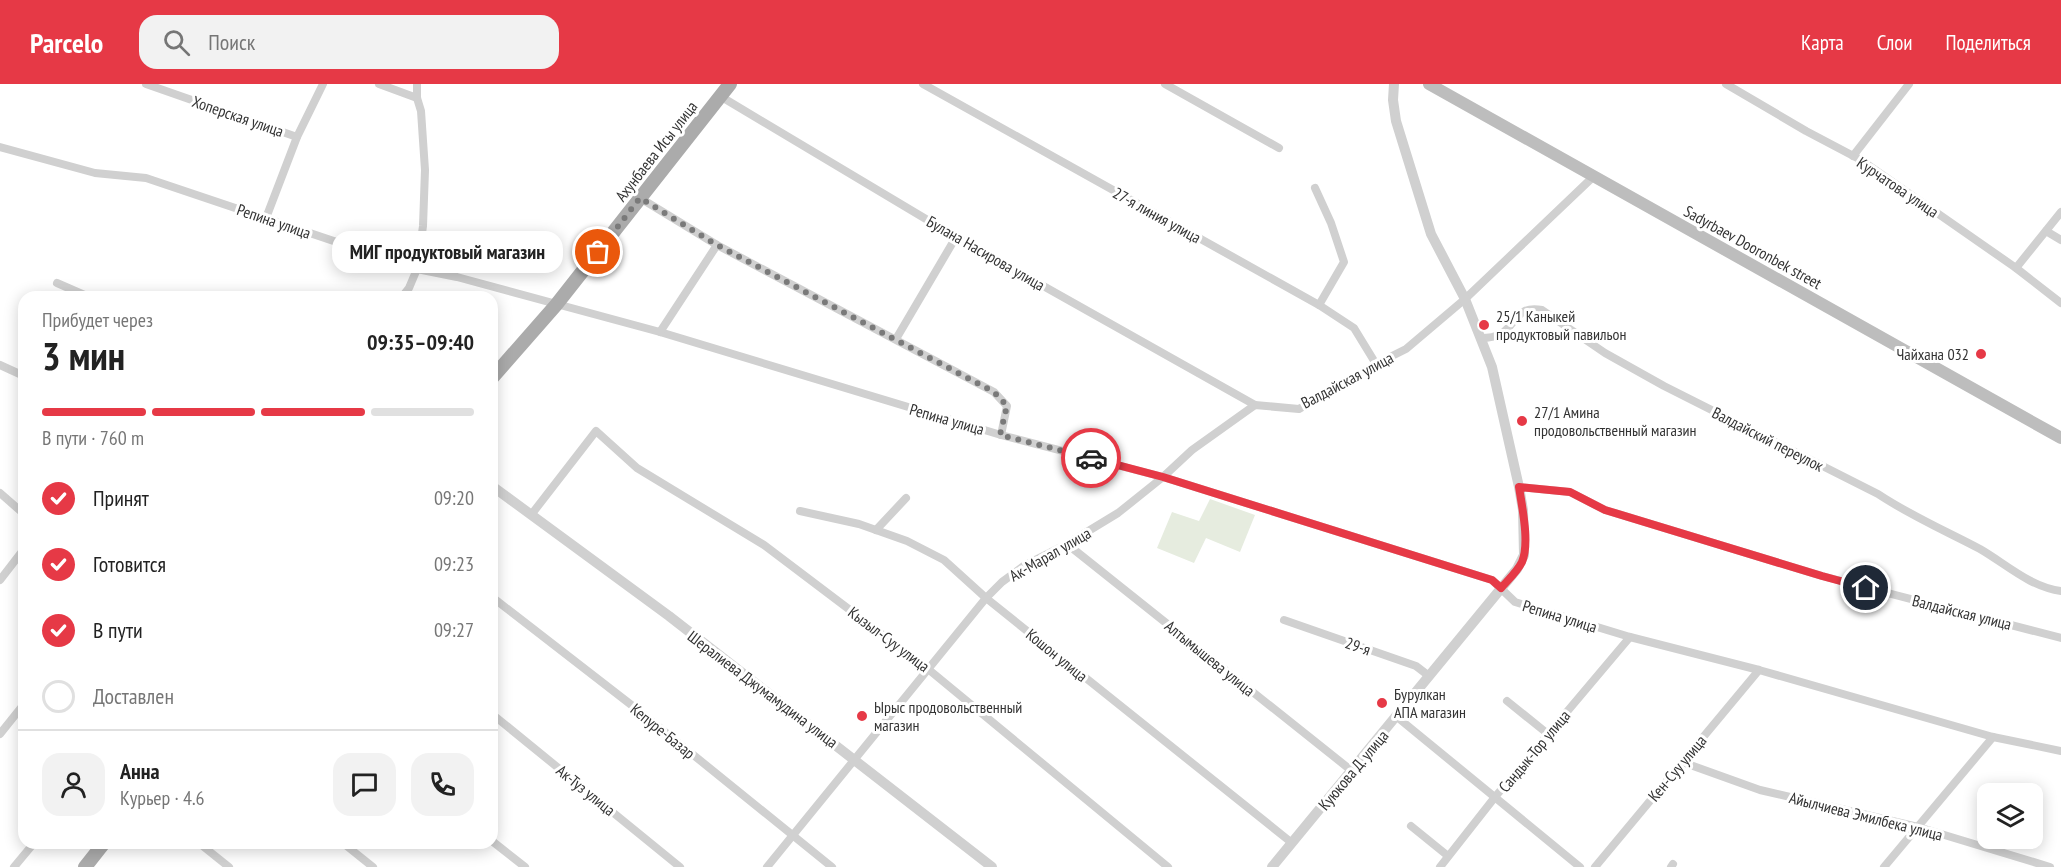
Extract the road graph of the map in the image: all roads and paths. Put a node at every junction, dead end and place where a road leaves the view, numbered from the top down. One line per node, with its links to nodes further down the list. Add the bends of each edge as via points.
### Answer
1 (146, 84): 14 (street, Хоперская улица)
2 (322, 84): 14 (street, Хоперская улица)
3 (379, 84): 13 (street)
4 (417, 84): 13 (street)
5 (730, 84): 12 (main road, Ахунбаева Исы улица)
6 (923, 84): 35 (street, 27-я линия улица)
7 (1165, 84): 16 (street)
8 (1394, 84): 32 (street, via 1396,121 1431,234)
9 (1429, 84): 18 (main road, Sadyrbaev Dooronbek street)
10 (1726, 84): 17 (street, Курчатова улица)
11 (1909, 84): 17 (street)
12 (720, 96): 20 (main road, Ахунбаева Исы улица); 24 (street, Булана Насирова улица)
13 (417, 98): 28 (street, via 422,111 425,170)
14 (297, 137): 22 (street, Хоперская улица)
15 (0, 147): 22 (street, Репина улица, via 95,174 146,178)
16 (1279, 148)
17 (1853, 156): 27 (street, Курчатова улица)
18 (1593, 177): 32 (street, Валдайская улица); 45 (main road, Sadyrbaev Dooronbek street)
19 (1315, 188): 35 (street, via 1344,262)
20 (640, 198): 26 (street); 34 (main road, Ахунбаева Исы улица)
21 (2061, 212): 23 (street)
22 (266, 218): 28 (street, Репина улица)
23 (2046, 231): 25 (street); 27 (street)
24 (956, 237): 38 (street); 43 (street, Булана Насирова улица)
25 (2061, 240)
26 (717, 245): 36 (street); 38 (street)
27 (2016, 268): 33 (street, Курчатова улица)
28 (417, 269): 31 (street); 34 (street, Репина улица)
29 (57, 283): 30 (street)
30 (75, 291)
31 (407, 291)
32 (1466, 298): 37 (street); 39 (street, Валдайская улица, via 1406,349)
33 (2061, 303)
34 (556, 305): 36 (street, Репина улица); 41 (main road, Ахунбаева Исы улица)
35 (1319, 305): 39 (street, 27-я линия улица, via 1354,328)
36 (660, 332): 44 (street, Репина улица)
37 (1481, 338): 47 (street, via 1492,367); 59 (street, Валдайский переулок, via 1503,333 1532,308 1542,310 1605,353 1664,386 1878,494 2024,578)
38 (896, 339): 44 (street, via 994,392 1007,406)
39 (1376, 364): 43 (street, Валдайская улица, via 1299,409)
40 (0, 365): 42 (street)
41 (498, 371)
42 (18, 373)
43 (1255, 405): 46 (street, via 1192,450)
44 (1000, 435): 46 (street, Репина улица)
45 (2061, 438)
46 (1163, 477): 55 (street, Ак-Марал улица, via 1118,513); 58 (street, Репина улица, via 1492,580)
47 (1519, 487): 58 (street, via 1524,555); 64 (street, Валдайская улица, via 1570,492 1605,510 1822,576)
48 (498, 490): 53 (street, Шералиева Джумамудина улица)
49 (0, 493): 51 (street)
50 (906, 498): 54 (street)
51 (18, 509)
52 (800, 511): 54 (street, Кошон улица)
53 (531, 515): 65 (street, Кызыл-Суу улица, via 596,431 637,468 764,545); 76 (street, Шералиева Джумамудина улица)
54 (876, 530): 60 (street, Кошон улица, via 944,560)
55 (1067, 544): 60 (street, Ак-Марал улица, via 1025,565); 78 (street, Алтымышева улица)
56 (18, 557): 57 (street)
57 (0, 580)
58 (1501, 588): 63 (street, Репина улица, via 1515,602); 67 (street, Куюкова Д. улица)
59 (2061, 591)
60 (986, 598): 65 (street, Ак-Марал улица); 83 (street, Кошон улица)
61 (498, 602): 82 (street, Кепуре-Базар)
62 (1284, 620): 67 (street, 29-я, via 1416,666)
63 (1630, 637): 66 (street, Репина улица); 73 (street, Сандык-Тор улица)
64 (2061, 638)
65 (928, 669): 76 (street, Ак-Марал улица); 99 (street, Кызыл-Суу улица)
66 (1759, 670): 74 (street, Репина улица); 77 (street, Кен-Суу улица)
67 (1429, 676): 70 (street, Куюкова Д. улица)
68 (1507, 701): 73 (street)
69 (18, 712): 72 (street)
70 (1396, 717): 78 (street, Куюкова Д. улица); 79 (street)
71 (498, 719): 95 (street, Ак-Туз улица)
72 (0, 734)
73 (1548, 734): 79 (street, Сандык-Тор улица)
74 (1993, 737): 75 (street, Репина улица); 81 (street)
75 (2061, 751)
76 (854, 758): 82 (street, Ак-Марал улица); 98 (street, Шералиева Джумамудина улица)
77 (1682, 762): 81 (street, Айылчиева Эмилбека улица, via 1760,790); 103 (street, Кен-Суу улица)
78 (1352, 771): 83 (street, Куюкова Д. улица)
79 (1495, 797): 89 (street, Сандык-Тор улица); 102 (street)
80 (1411, 826): 89 (street)
81 (1918, 827): 104 (street); 105 (street, Айылчиева Эмилбека улица)
82 (793, 835): 96 (street, Ак-Марал улица); 97 (street, Кепуре-Базар)
83 (1292, 843): 100 (street, Куюкова Д. улица)
84 (498, 846): 94 (street)
85 (29, 849): 90 (street)
86 (99, 849): 91 (main road)
87 (206, 849): 92 (street)
88 (350, 849): 93 (street)
89 (1448, 856): 101 (street, Сандык-Тор улица)
90 (14, 867)
91 (85, 867)
92 (229, 867)
93 (373, 867)
94 (525, 867)
95 (680, 867)
96 (767, 867)
97 (832, 867)
98 (992, 867)
99 (1168, 867)
100 (1272, 867)
101 (1440, 867)
102 (1580, 867)
103 (1595, 867)
104 (1884, 867)
105 (2050, 867)

